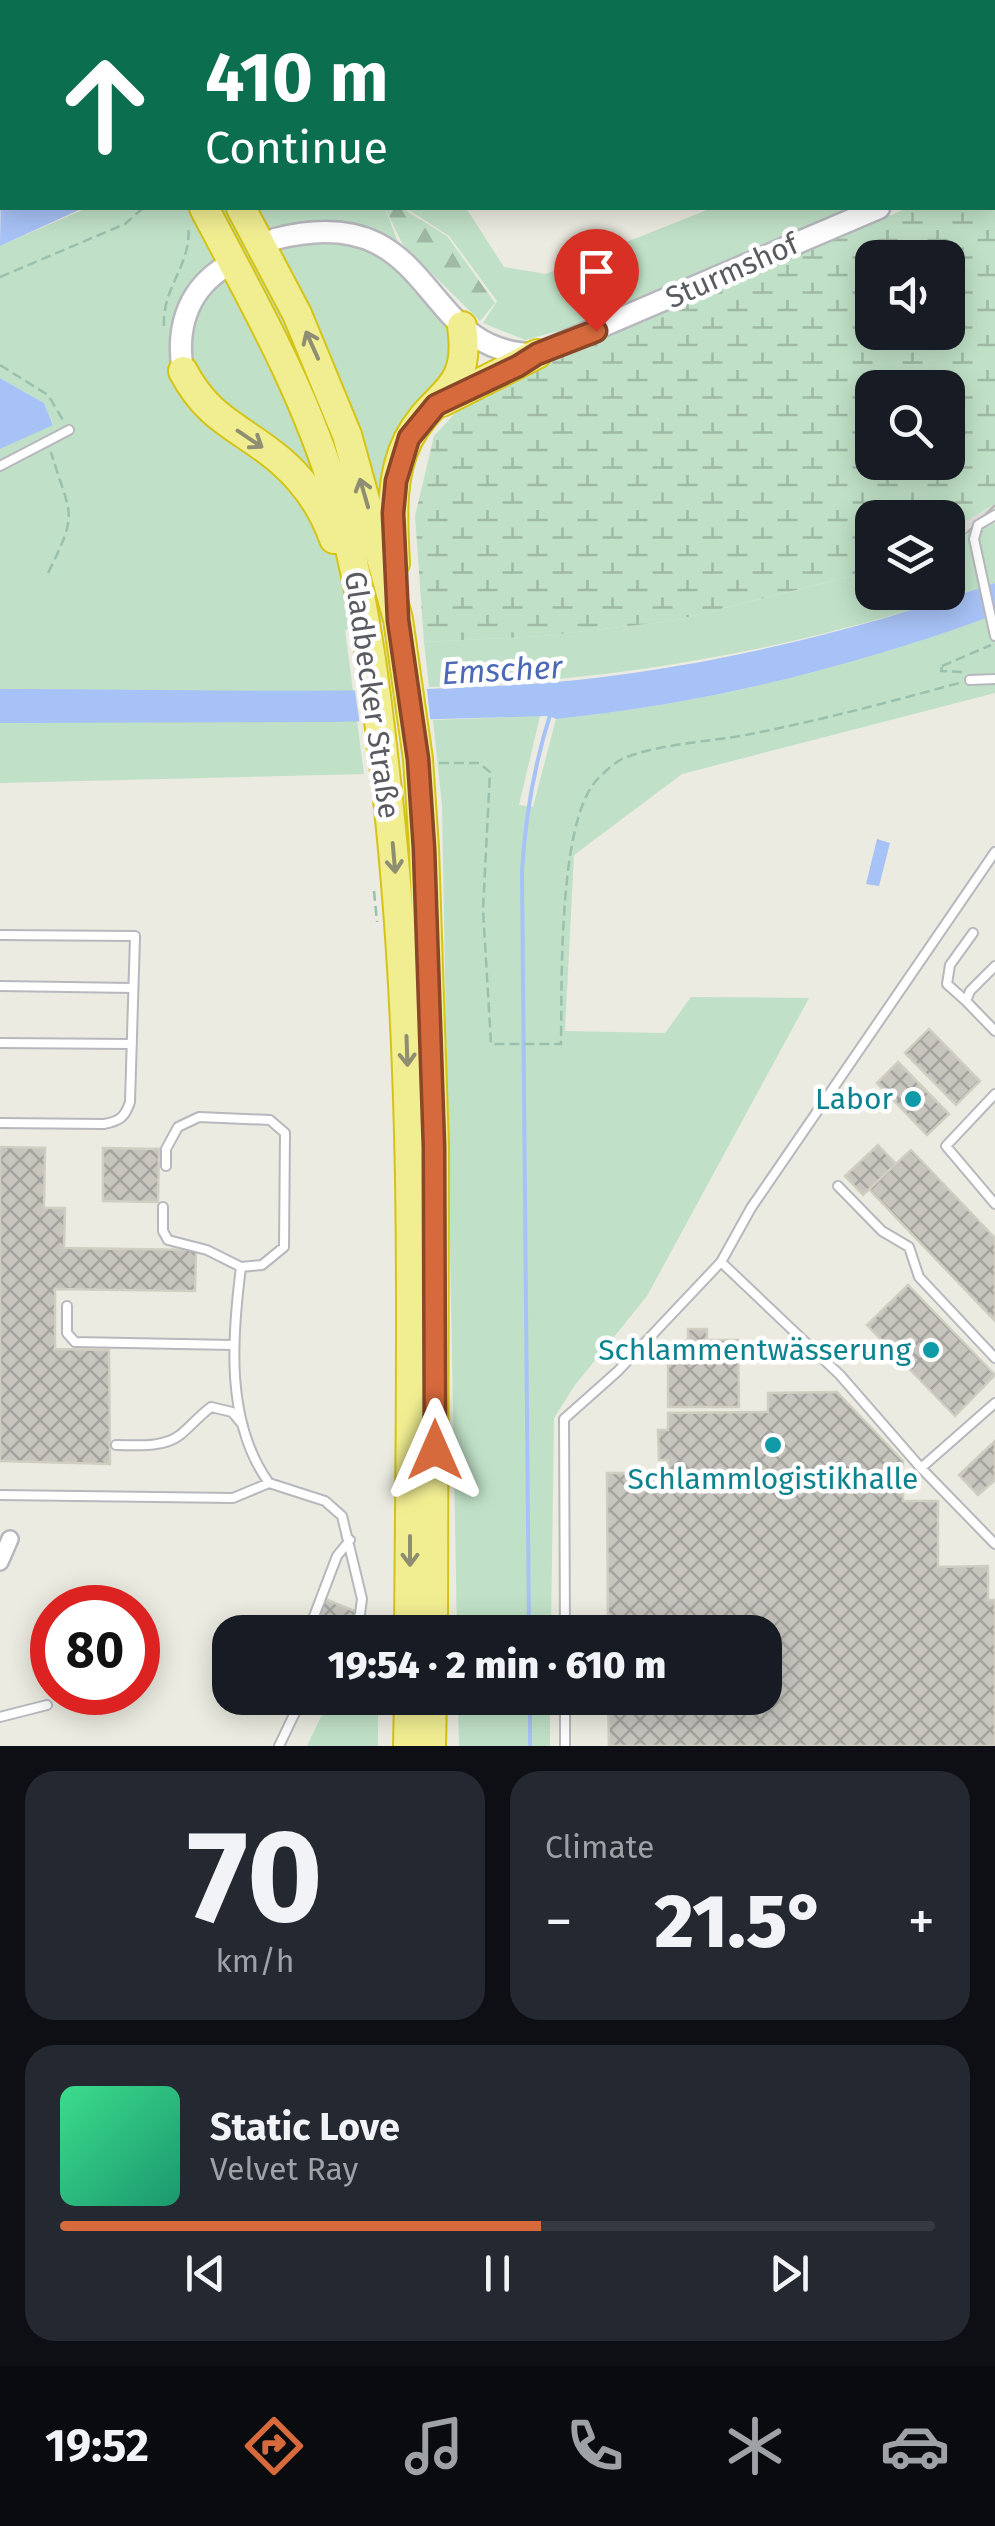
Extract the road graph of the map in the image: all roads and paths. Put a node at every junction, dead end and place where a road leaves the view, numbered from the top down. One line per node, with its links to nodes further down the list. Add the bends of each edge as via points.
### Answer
1 (142, 210): 7 (path, via 124,224)
2 (243, 210): 19 (highway, Gladbecker Straße, one-way to 2, via 340,414)
3 (874, 210): 10 (street, Sturmshof)
4 (195, 214): 9 (path, via 165,300); 21 (highway, Gladbecker Straße, via 270,336 311,422 350,547)
5 (274, 240): 8 (street, via 331,230 373,240)
6 (220, 270): 12 (street, via 186,313)
7 (0, 277)
8 (462, 326): 10 (street, via 498,350); 13 (highway, via 463,367)
9 (164, 327)
10 (537, 354): 13 (highway)
11 (0, 365): 14 (path, via 48,394)
12 (175, 375): 21 (highway, one-way to 21, via 211,412 280,460 314,497 340,556)
13 (436, 405): 19 (highway, via 409,438 396,481)
14 (69, 430): 15 (lane)
15 (48, 441): 16 (lane); 18 (path, via 70,521)
16 (0, 466)
17 (995, 515): 20 (lane, via 978,525 974,539)
18 (48, 573)
19 (398, 620): 24 (highway, Gladbecker Straße)
20 (995, 640): 23 (path, via 942,666 941,671 966,672)
21 (370, 660): 60 (highway, Gladbecker Straße, one-way to 60, via 407,1046)
22 (995, 679): 23 (lane)
23 (970, 680): 24 (path, via 795,726 660,749 621,760 607,772 574,826 561,1044 491,1044 484,910 490,772 479,763)
24 (426, 761): 61 (highway, Gladbecker Straße)
25 (995, 852): 43 (lane, via 751,1208)
26 (374, 888): 27 (path)
27 (379, 930)
28 (973, 933): 33 (lane, via 950,966 947,984)
29 (0, 935): 32 (lane, via 135,936)
30 (995, 966): 33 (lane)
31 (0, 986): 32 (lane)
32 (134, 988): 36 (lane)
33 (966, 1001): 34 (lane)
34 (995, 1031)
35 (0, 1043): 36 (lane)
36 (132, 1044): 38 (lane, via 130,1102 118,1122)
37 (995, 1094): 41 (lane, via 946,1146)
38 (0, 1123)
39 (166, 1166): 44 (lane, via 178,1127 199,1117 270,1120 284,1132 284,1246 262,1265)
40 (838, 1186): 47 (lane, via 909,1248 919,1277)
41 (995, 1204)
42 (163, 1207): 44 (lane, via 168,1240)
43 (722, 1262): 51 (lane, via 840,1376); 62 (lane, via 564,1419)
44 (241, 1267): 46 (lane)
45 (67, 1306): 46 (lane, via 67,1333 75,1342)
46 (233, 1345): 49 (lane)
47 (995, 1358)
48 (995, 1403): 51 (lane)
49 (242, 1424): 50 (lane, via 232,1412 211,1407 179,1436 159,1444); 52 (lane)
50 (116, 1445)
51 (921, 1468): 56 (lane)
52 (269, 1483): 53 (lane, via 233,1498); 55 (lane, via 324,1500 342,1516)
53 (0, 1496)
54 (10, 1540): 57 (street)
55 (350, 1540): 58 (lane); 59 (lane, via 362,1600)
56 (995, 1544)
57 (0, 1562)
58 (314, 1615)
59 (357, 1615)
60 (409, 1615)
61 (433, 1615)
62 (565, 1615)
63 (30, 1709): 68 (lane)
64 (294, 1715): 69 (lane)
65 (413, 1715): 70 (highway)
66 (421, 1715): 71 (highway)
67 (565, 1715): 72 (lane)
68 (0, 1717)
69 (279, 1746)
70 (408, 1746)
71 (431, 1746)
72 (565, 1746)

